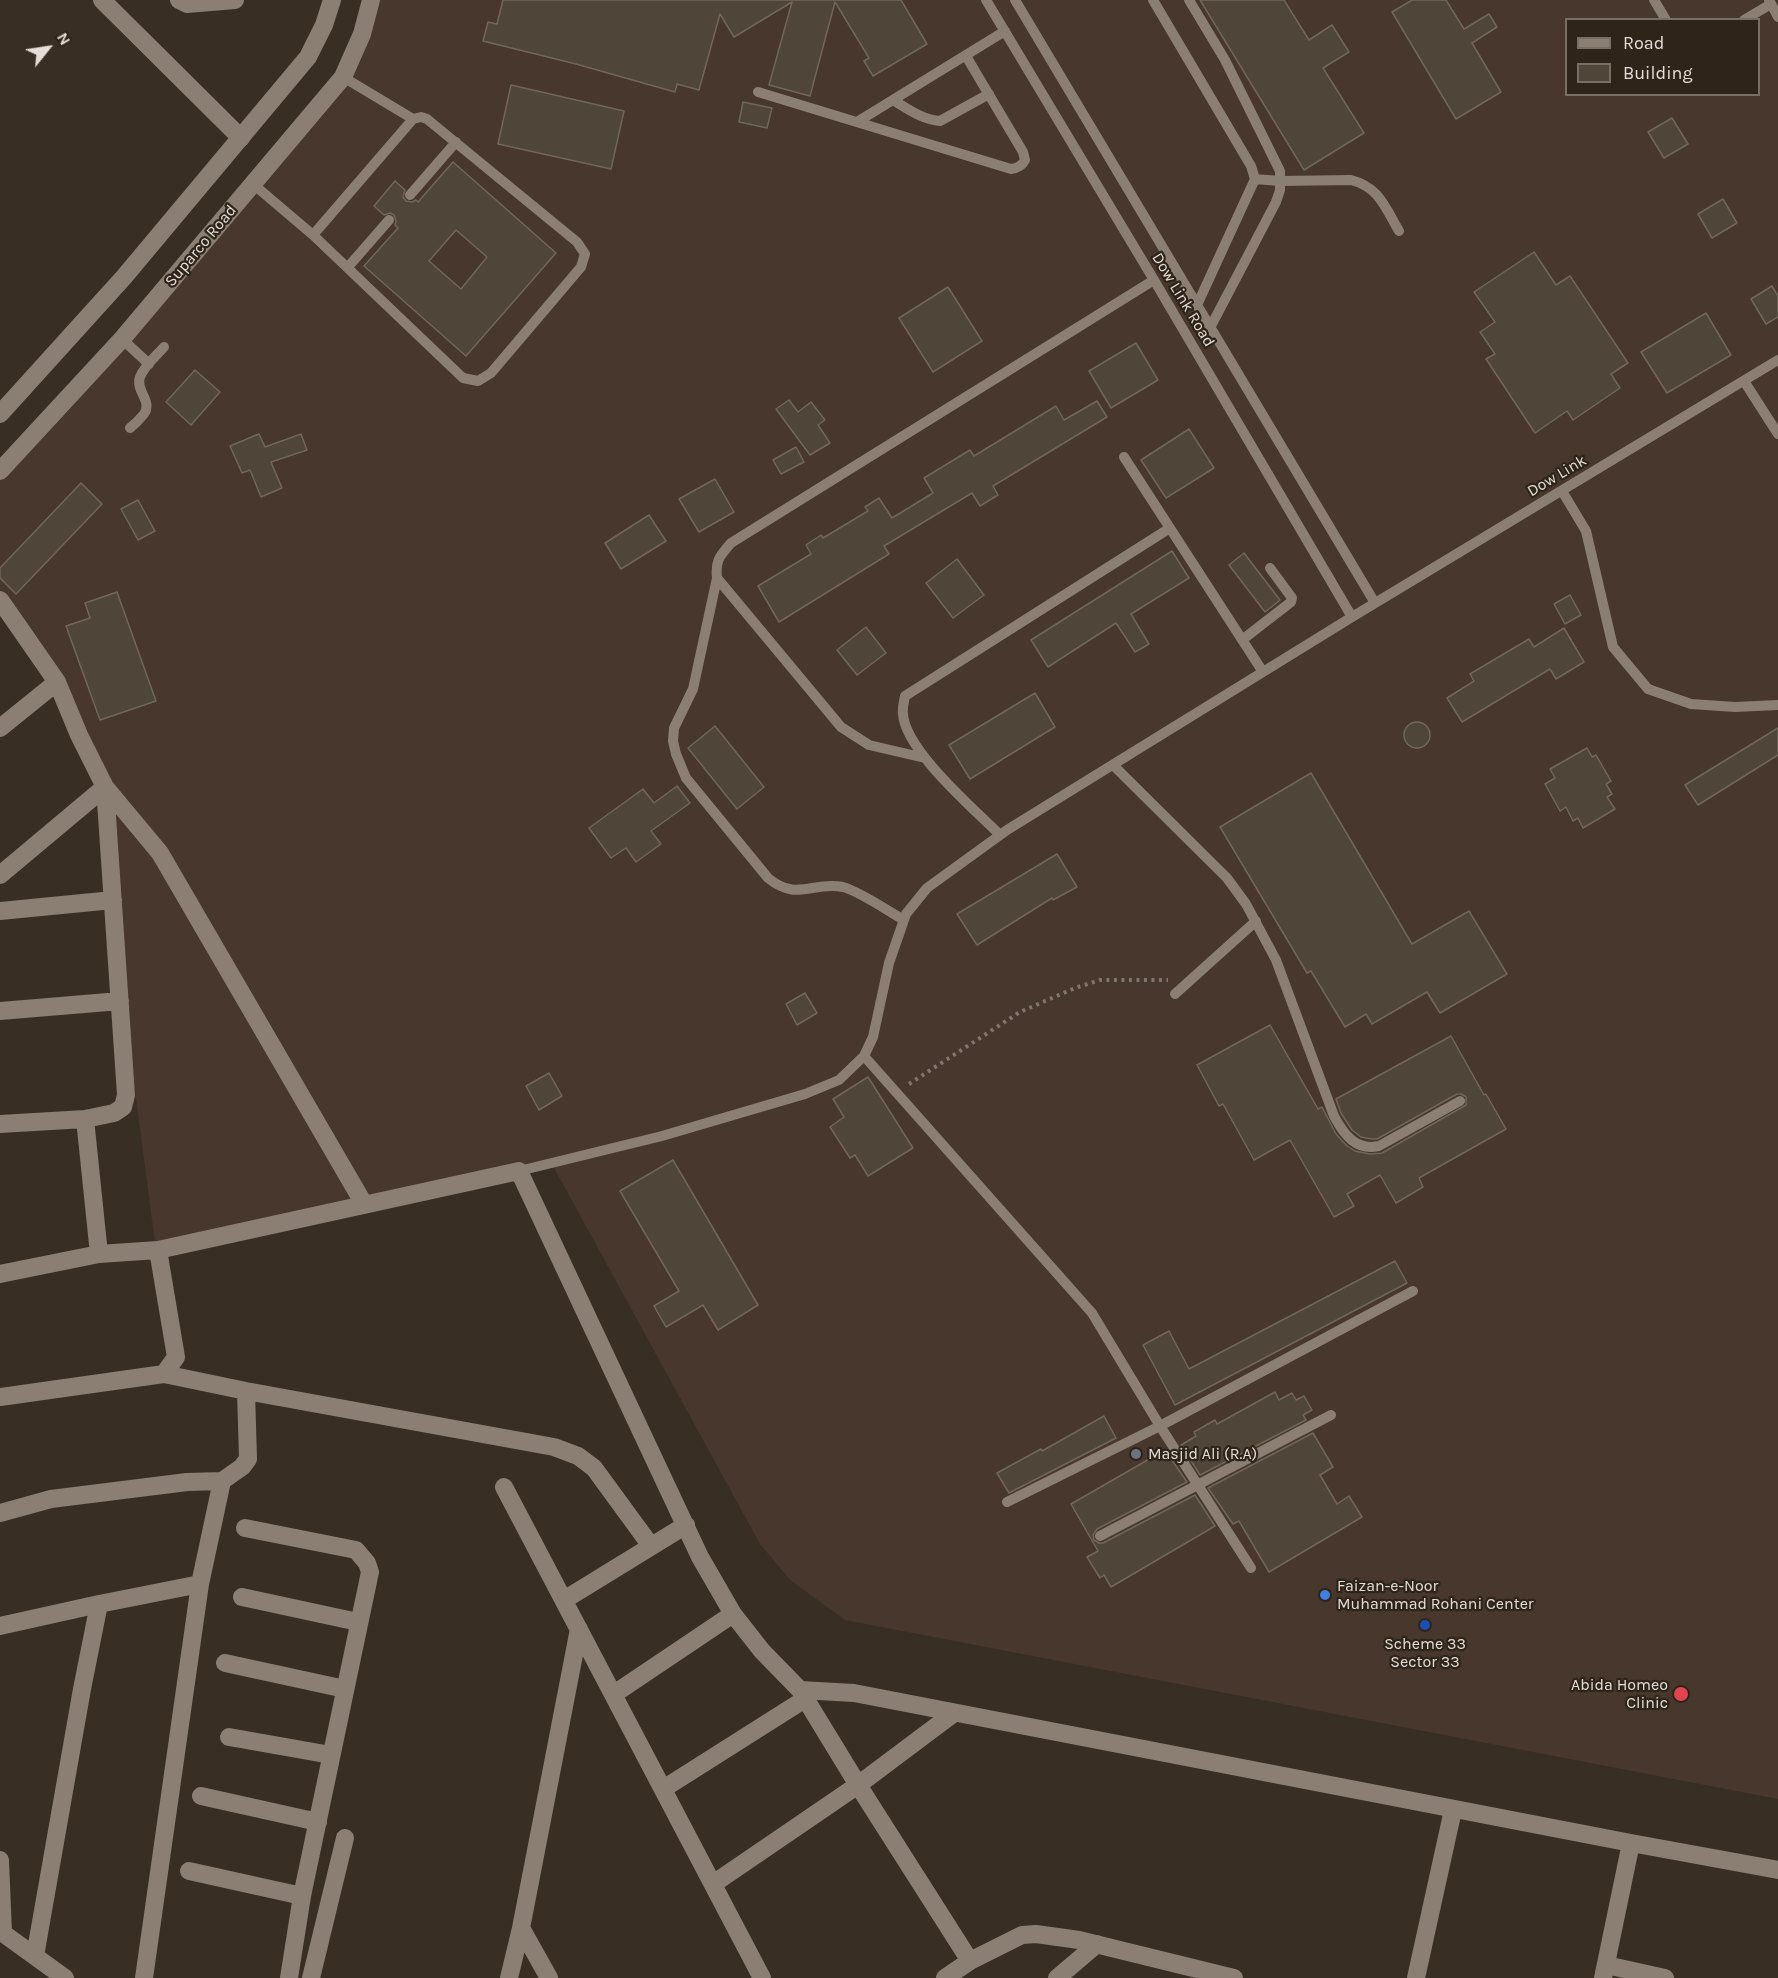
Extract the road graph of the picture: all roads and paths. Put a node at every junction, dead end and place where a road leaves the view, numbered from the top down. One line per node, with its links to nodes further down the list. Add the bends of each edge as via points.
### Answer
1 (102, 0): 23 (street)
2 (179, 0): 3 (street, via 187,4)
3 (235, 0)
4 (332, 0): 23 (street, via 308,57)
5 (371, 0): 17 (street, Suparco Road, via 362,34)
6 (986, 0): 15 (lane, Dow Link Road)
7 (1015, 0): 34 (lane, Dow Link Road)
8 (1153, 0): 25 (lane)
9 (1189, 0): 26 (lane, via 1276,160)
10 (1654, 0): 13 (lane)
11 (1770, 2): 12 (lane); 14 (lane)
12 (1778, 17)
13 (1665, 18)
14 (1747, 18)
15 (1005, 32): 16 (lane); 33 (lane, Dow Link Road)
16 (966, 56): 19 (lane); 20 (lane)
17 (343, 77): 21 (lane); 27 (street, Suparco Road)
18 (758, 92): 22 (lane)
19 (989, 94): 20 (lane, via 940,121 921,117); 22 (lane, via 1023,152 1025,160 1016,168)
20 (893, 100): 22 (lane)
21 (413, 119): 24 (lane, via 427,119); 31 (lane)
22 (857, 122)
23 (242, 138): 41 (street, via 124,278)
24 (456, 142): 28 (lane); 32 (lane, via 578,242 585,254 581,267 491,373 478,381 463,378)
25 (1255, 179): 26 (lane); 34 (lane, Dow Link Road)
26 (1280, 181): 30 (lane, via 1362,183 1378,195); 35 (lane, via 1276,202)
27 (253, 184): 31 (lane); 36 (street, Suparco Road)
28 (410, 195)
29 (389, 220): 32 (lane)
30 (1399, 231)
31 (313, 235): 32 (lane)
32 (348, 267)
33 (1154, 280): 49 (lane, via 731,543 720,556); 52 (lane, Dow Link Road)
34 (1198, 303): 35 (lane, Dow Link Road)
35 (1211, 326): 51 (lane, Dow Link Road)
36 (122, 339): 39 (lane); 45 (street, Suparco Road)
37 (164, 347): 39 (lane)
38 (1778, 360): 40 (lane, Dow Link)
39 (149, 364): 42 (lane, via 139,385 146,401 145,413)
40 (1744, 381): 43 (lane); 46 (lane, Dow Link)
41 (0, 414)
42 (130, 428)
43 (1778, 434)
44 (1124, 457): 47 (lane)
45 (0, 471)
46 (1562, 490): 51 (lane, Dow Link); 56 (lane, via 1586,531 1613,647 1648,689 1691,704)
47 (1170, 528): 53 (lane); 58 (lane, via 905,696 903,715 908,732)
48 (1270, 568): 53 (lane, via 1292,598)
49 (717, 578): 58 (lane, via 841,727 869,745); 65 (lane, via 693,689 674,728 676,754 686,778 768,878 780,887 843,888)
50 (0, 600): 55 (street)
51 (1375, 603): 52 (lane, Dow Link)
52 (1352, 617): 54 (lane, Dow Link)
53 (1242, 640): 54 (lane)
54 (1263, 672): 59 (lane, Dow Link)
55 (57, 682): 57 (street); 60 (street)
56 (1778, 705)
57 (0, 728)
58 (925, 758): 61 (lane)
59 (1113, 765): 61 (lane, Dow Link); 66 (lane, via 1227,878)
60 (105, 787): 62 (street); 63 (street); 77 (street, via 160,853)
61 (1000, 835): 65 (lane, Dow Link, via 927,888)
62 (0, 875)
63 (113, 900): 64 (street); 69 (street)
64 (0, 911)
65 (904, 920): 71 (lane, Dow Link, via 889,963 873,1037)
66 (1256, 921): 67 (lane); 73 (lane, via 1276,960 1335,1116 1352,1140 1368,1148 1379,1146)
67 (1190, 980): 68 (lane); 72 (path, via 1100,980 1075,988 1020,1012)
68 (1175, 994)
69 (120, 1000): 70 (street); 74 (street, via 126,1095 123,1107 114,1113)
70 (0, 1011)
71 (864, 1056): 72 (lane); 76 (lane, via 839,1080 805,1094 662,1136)
72 (895, 1093): 86 (lane, via 1092,1313)
73 (1460, 1101)
74 (85, 1119): 75 (street); 79 (street)
75 (0, 1124)
76 (519, 1171): 77 (street); 92 (street)
77 (364, 1204): 78 (street)
78 (158, 1250): 79 (street); 82 (street, via 176,1357)
79 (99, 1254): 80 (street)
80 (0, 1274)
81 (1413, 1290): 86 (lane)
82 (164, 1374): 83 (street); 84 (street)
83 (246, 1391): 87 (street, via 248,1459); 95 (street, via 578,1455 594,1468)
84 (0, 1397)
85 (1331, 1415): 88 (lane)
86 (1160, 1426): 88 (lane); 90 (lane)
87 (222, 1481): 91 (street, via 51,1499); 97 (street)
88 (1198, 1485): 94 (lane); 96 (lane)
89 (504, 1487): 99 (street)
90 (1007, 1503)
91 (0, 1512)
92 (686, 1525): 95 (street); 101 (street)
93 (245, 1528): 102 (street, via 356,1550 368,1563 370,1572)
94 (1100, 1536)
95 (651, 1546): 99 (street)
96 (1251, 1568)
97 (200, 1584): 100 (street); 131 (street)
98 (242, 1597): 102 (street)
99 (564, 1600): 104 (street)
100 (99, 1604): 103 (street); 127 (street)
101 (733, 1614): 107 (street); 108 (street)
102 (358, 1622): 106 (street)
103 (0, 1626)
104 (579, 1629): 107 (street); 124 (street)
105 (225, 1663): 106 (street)
106 (345, 1689): 111 (street)
107 (614, 1694): 113 (street)
108 (803, 1695): 109 (street, via 854,1693); 112 (street); 113 (street)
109 (954, 1713): 112 (street); 115 (street)
110 (229, 1737): 111 (street)
111 (331, 1755): 116 (street)
112 (858, 1785): 122 (street); 128 (street)
113 (663, 1789): 122 (street)
114 (201, 1796): 116 (street)
115 (1453, 1810): 118 (street); 140 (street)
116 (318, 1822): 123 (street)
117 (345, 1838): 133 (street)
118 (1631, 1843): 120 (street); 129 (street)
119 (0, 1860): 125 (street)
120 (1778, 1870)
121 (189, 1871): 123 (street)
122 (713, 1884): 136 (street)
123 (302, 1896): 132 (street)
124 (521, 1928): 134 (street); 135 (street)
125 (2, 1932): 127 (street)
126 (1097, 1944): 128 (street, via 1022,1935); 138 (street); 139 (street)
127 (35, 1956): 130 (street)
128 (970, 1961): 137 (street)
129 (1604, 1972): 141 (street)
130 (64, 1978)
131 (144, 1978)
132 (289, 1978)
133 (311, 1978)
134 (509, 1978)
135 (549, 1978)
136 (762, 1978)
137 (946, 1978)
138 (1057, 1978)
139 (1234, 1978)
140 (1416, 1978)
141 (1665, 1978)

